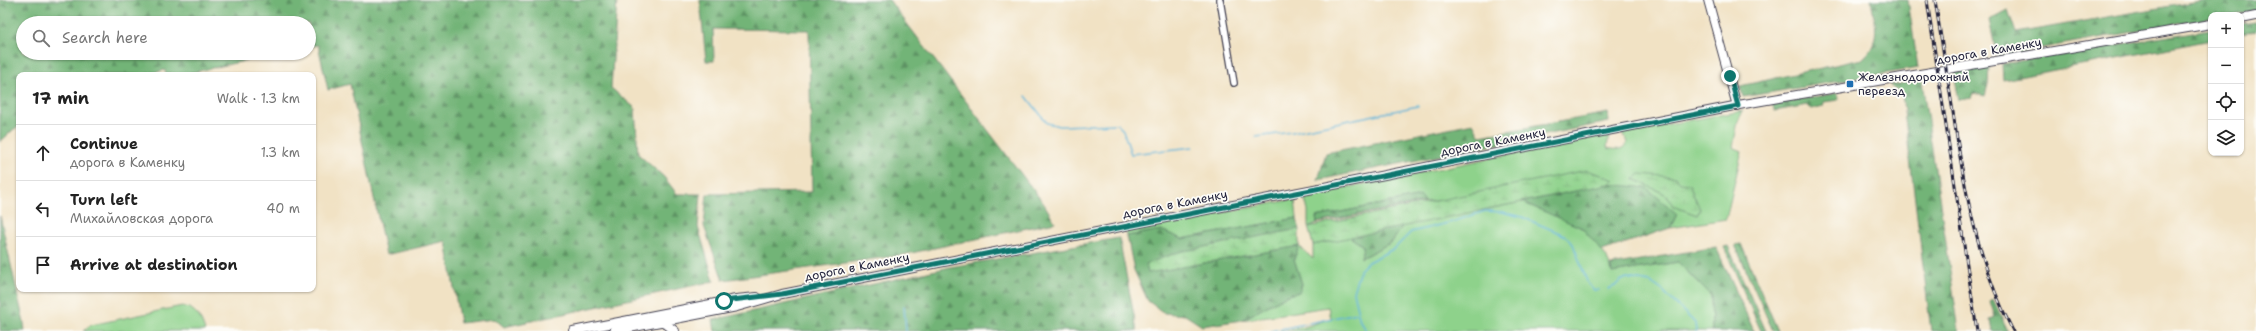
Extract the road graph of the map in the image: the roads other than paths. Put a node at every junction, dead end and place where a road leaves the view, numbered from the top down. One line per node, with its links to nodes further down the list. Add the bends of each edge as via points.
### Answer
1 (1220, 0): 6 (street)
2 (1708, 0): 7 (street)
3 (2256, 16): 4 (street)
4 (2244, 18)
5 (2208, 25): 7 (street, дорога в Каменку)
6 (1234, 83)
7 (1738, 106): 8 (street, дорога в Каменку)
8 (782, 294): 9 (street, дорога в Каменку, via 736,299); 11 (street, дорога в Каменку)
9 (654, 315): 10 (street, дорога в Каменку); 11 (street)
10 (642, 322): 11 (street, дорога в Каменку); 12 (street, дорога в Каменку); 13 (street, дорога в Каменку); 14 (street)
11 (662, 322): 15 (street)
12 (573, 331)
13 (614, 331)
14 (649, 331)
15 (675, 331)

